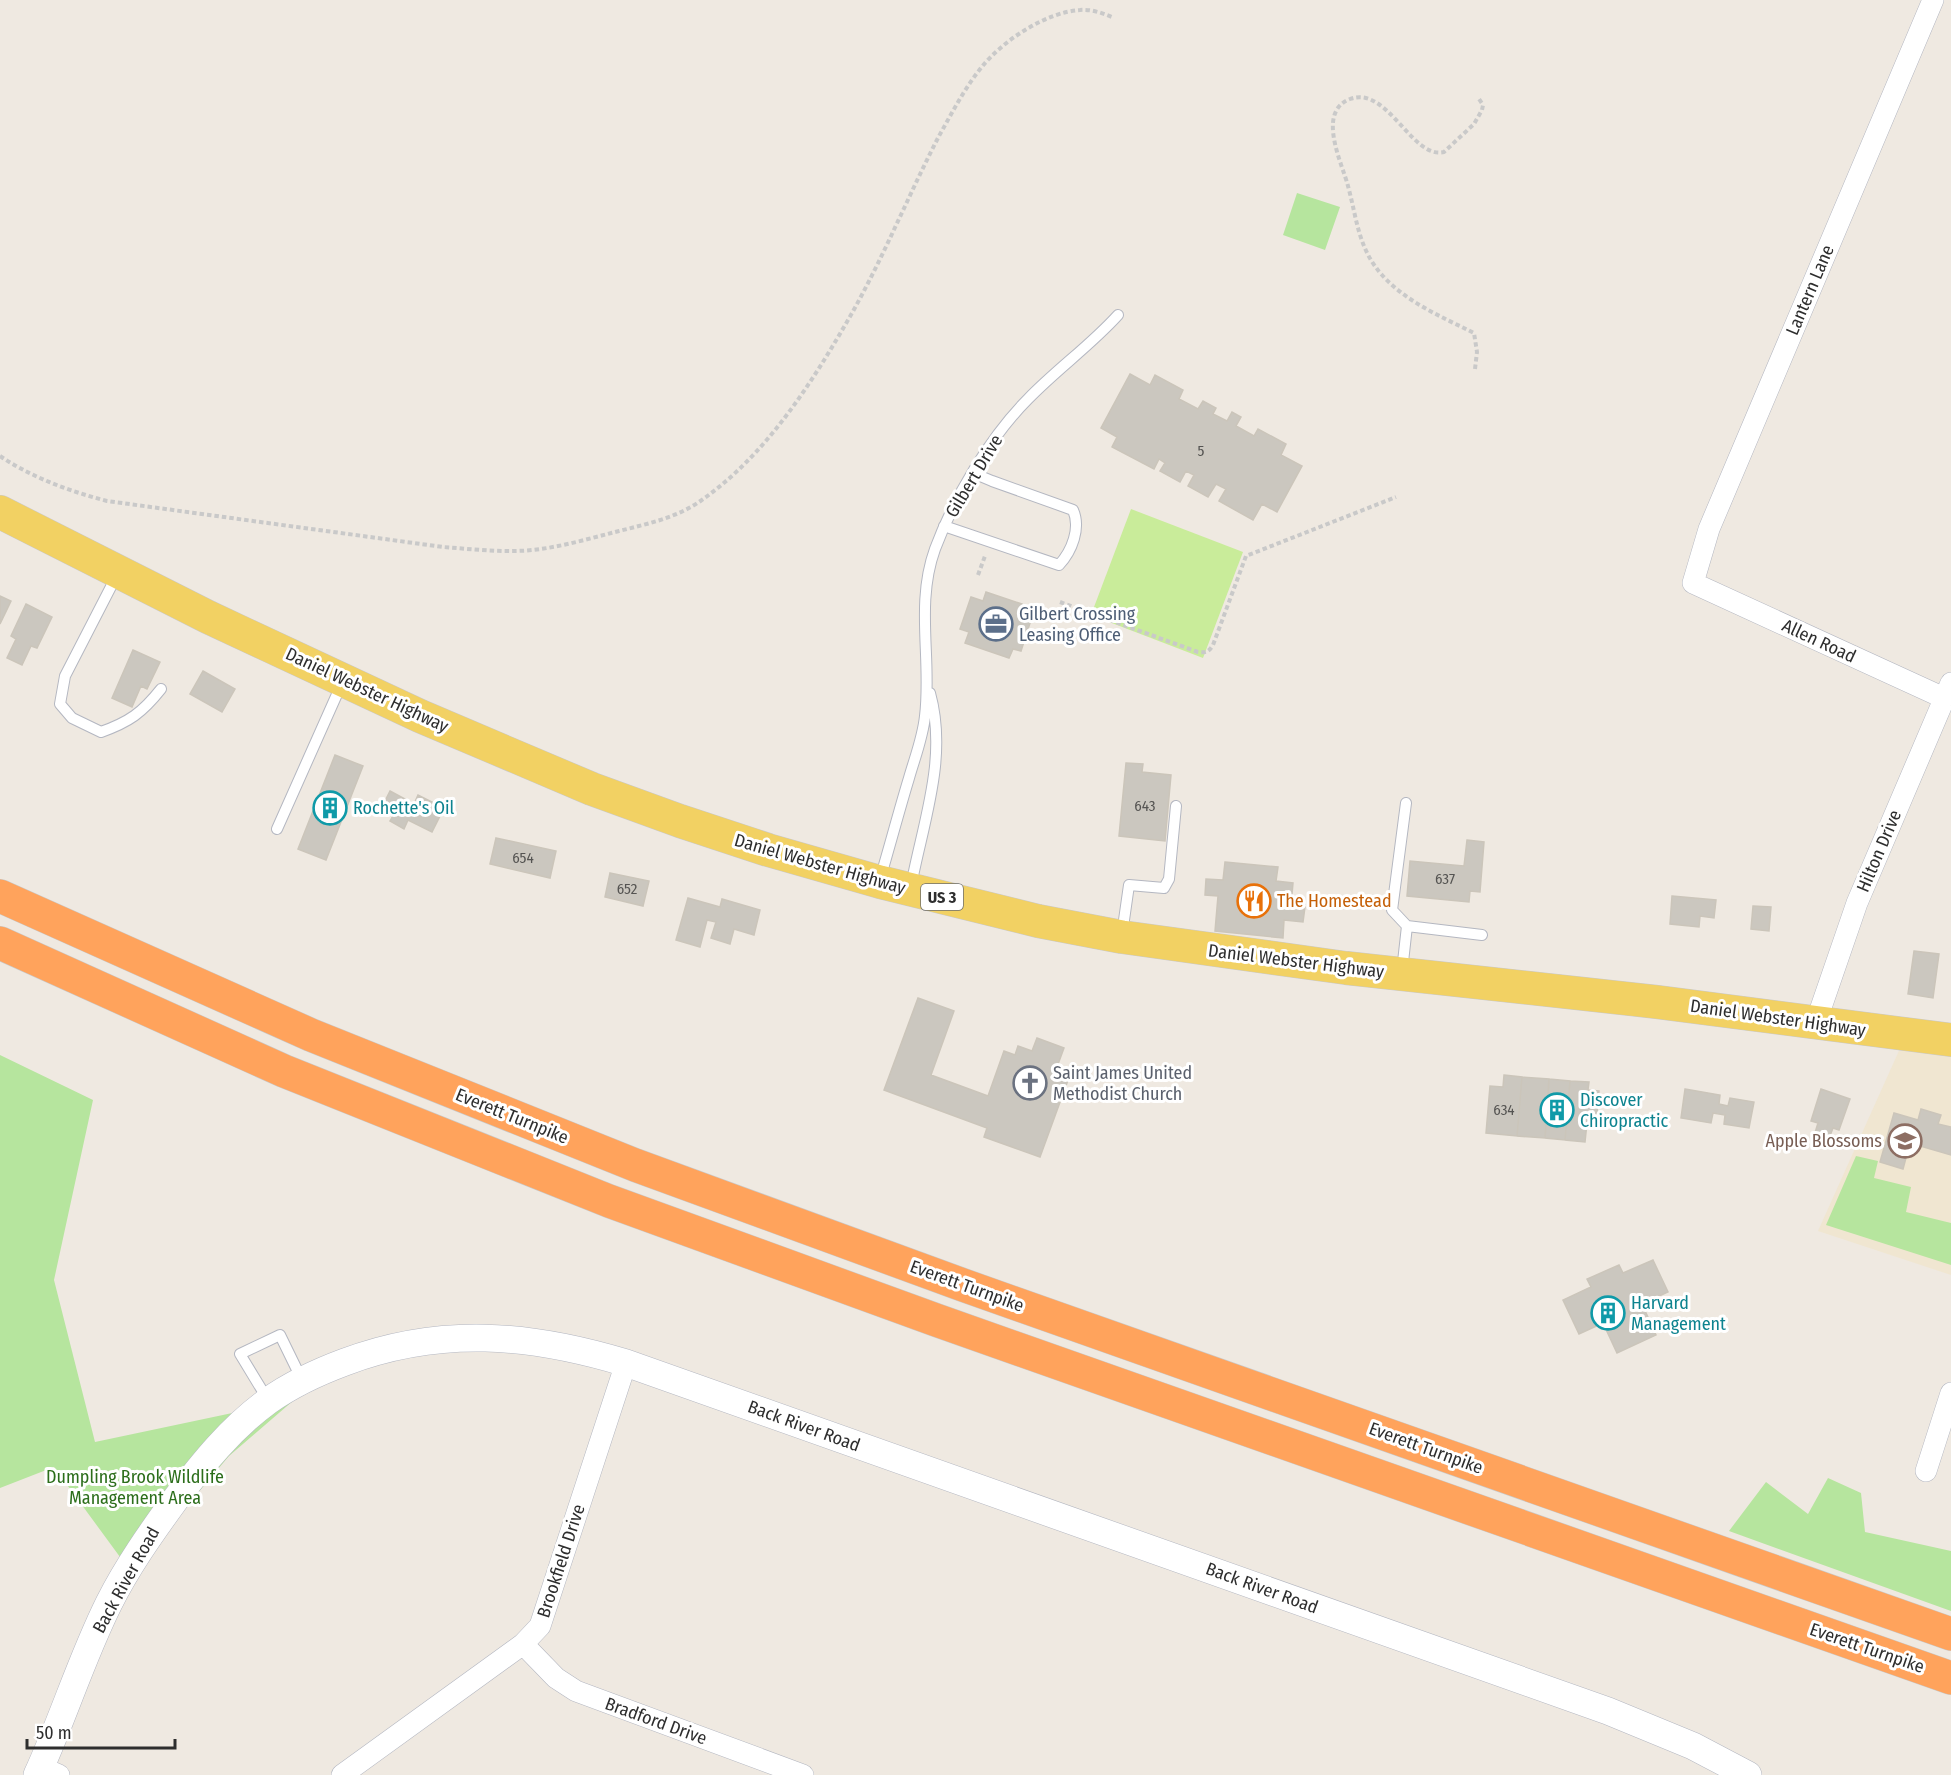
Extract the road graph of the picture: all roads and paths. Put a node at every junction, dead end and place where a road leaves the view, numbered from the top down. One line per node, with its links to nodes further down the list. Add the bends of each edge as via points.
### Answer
1 (1933, 0): 14 (street, Lantern Lane, via 1708,529)
2 (1112, 17): 6 (path, via 1082,10 1052,16 1007,43 982,66 939,136 853,312 788,412 758,451 729,479 665,519 532,550 443,547 107,501 62,488)
3 (1479, 99): 5 (path, via 1483,105 1479,117 1439,154 1424,147 1375,102 1363,98 1350,99 1338,107 1333,119 1338,156 1367,255 1383,276 1417,304 1474,333)
4 (1118, 315): 7 (lane, Gilbert Drive, via 1027,400 1004,426)
5 (1475, 369)
6 (0, 456)
7 (973, 473): 10 (lane, Gilbert Drive); 10 (lane, via 1073,510 1078,521 1068,555 1059,565)
8 (1396, 497): 15 (path, via 1246,555 1213,645 1204,653)
9 (0, 512): 12 (main road, Daniel Webster Highway / US 3)
10 (944, 526): 17 (lane, Gilbert Drive, via 928,574 925,600)
11 (986, 553): 13 (path)
12 (118, 572): 16 (main road, Daniel Webster Highway / US 3); 18 (lane, via 65,676 60,704 72,718 101,732 147,708)
13 (978, 575)
14 (1693, 583): 19 (street, Allen Road)
15 (1060, 602)
16 (343, 680): 22 (lane); 23 (main road, Daniel Webster Highway / US 3, via 592,789 758,847)
17 (928, 684): 23 (lane, Gilbert Drive); 23 (lane, Gilbert Drive, via 936,714 938,748 931,801 920,841)
18 (161, 689)
19 (1948, 691): 30 (street, Hilton Drive, via 1857,903)
20 (1406, 802): 25 (lane, via 1392,910)
21 (1176, 806): 27 (lane, via 1169,879 1164,888 1129,885)
22 (277, 829)
23 (895, 886): 27 (main road, Daniel Webster Highway / US 3)
24 (0, 896): 37 (highway, Everett Turnpike, via 311,1035 635,1165 963,1286)
25 (1407, 926): 26 (lane); 29 (lane)
26 (1482, 935)
27 (1122, 937): 29 (main road, Daniel Webster Highway / US 3)
28 (0, 943): 39 (highway, Everett Turnpike, via 284,1071 609,1201)
29 (1401, 974): 30 (main road, Daniel Webster Highway / US 3)
30 (1816, 1022): 31 (main road, Daniel Webster Highway / US 3)
31 (1951, 1040)
32 (626, 1363): 33 (street, Back River Road, via 537,1342 466,1338 374,1352); 38 (street, Brookfield Drive, via 544,1618); 43 (street, Back River Road, via 1608,1711 1692,1746)
33 (302, 1380): 35 (street, Back River Road); 35 (lane, via 280,1335 240,1354)
34 (1951, 1393): 36 (street)
35 (268, 1401): 40 (street, Back River Road, via 230,1434 201,1467 132,1562 104,1614 72,1689)
36 (1926, 1471)
37 (1951, 1634)
38 (523, 1644): 41 (street, Brookfield Drive); 42 (street, Bradford Drive, via 556,1678 576,1691)
39 (1951, 1678)
40 (46, 1772)
41 (342, 1775)
42 (803, 1775)
43 (1748, 1775)

